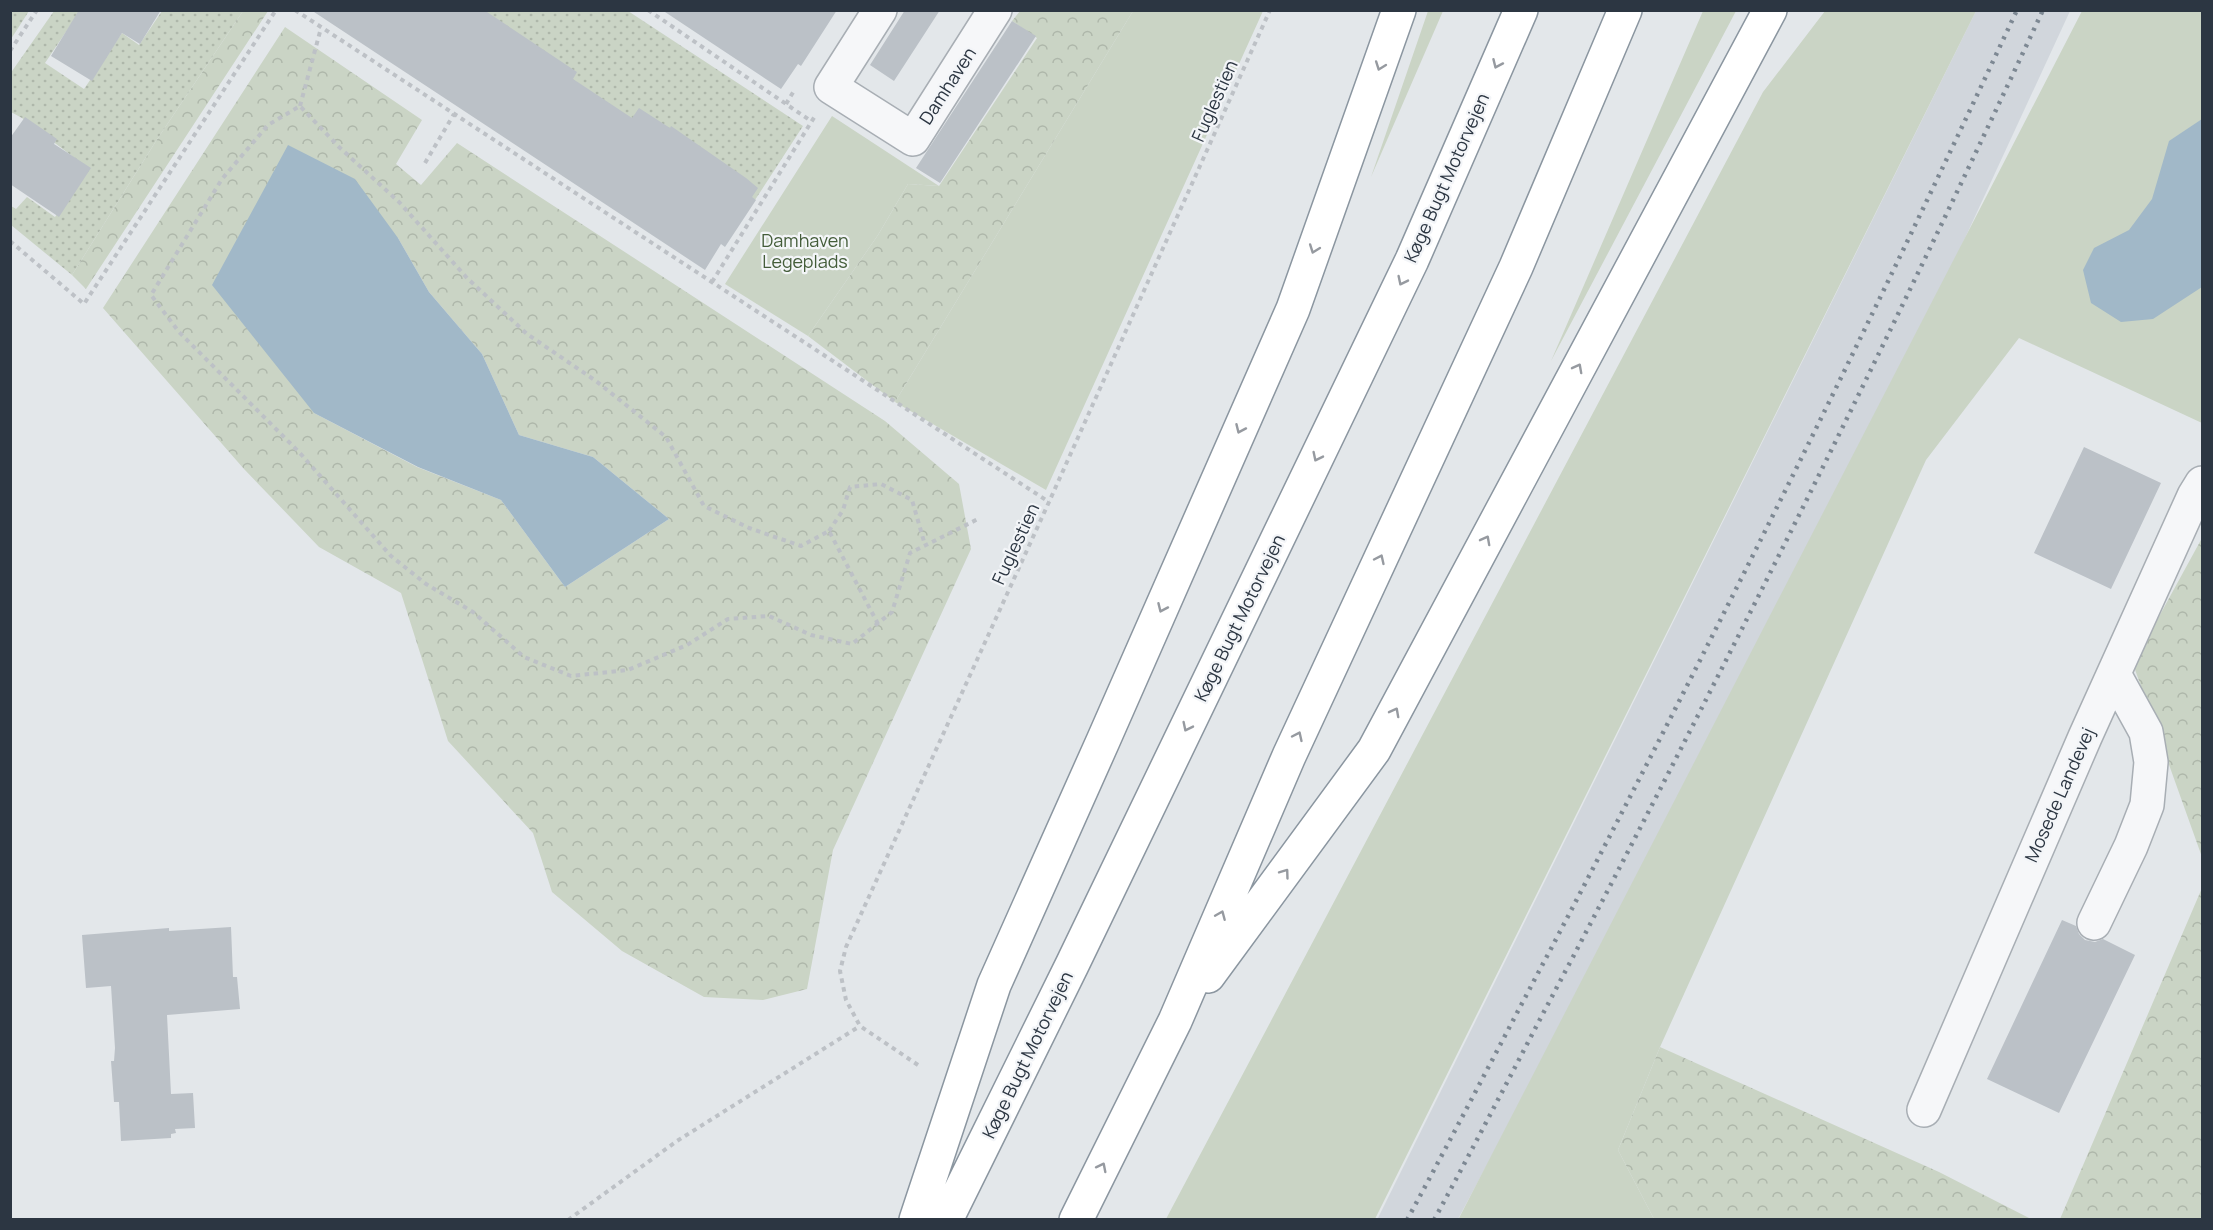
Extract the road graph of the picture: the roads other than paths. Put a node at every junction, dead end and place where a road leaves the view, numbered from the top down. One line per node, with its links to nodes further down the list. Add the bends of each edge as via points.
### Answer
1 (880, 10): 2 (street, Damhaven, via 831,87 913,139)
2 (995, 10)
3 (1399, 10): 12 (highway, one-way to 12, via 1293,309 994,984)
4 (1521, 10): 13 (highway, Køge Bugt Motorvejen, one-way to 13, via 1407,271)
5 (1625, 10): 10 (highway, one-way to 5, via 1289,756 1516,267)
6 (1770, 10): 10 (highway, one-way to 6, via 1374,750)
7 (2202, 483): 8 (street, Mosede Landevej)
8 (2114, 674): 9 (street, via 2146,732 2151,762 2147,805); 11 (street, Mosede Landevej)
9 (2094, 923)
10 (1176, 1021): 14 (highway, one-way to 10)
11 (1924, 1110)
12 (916, 1220)
13 (946, 1220)
14 (1076, 1220)

